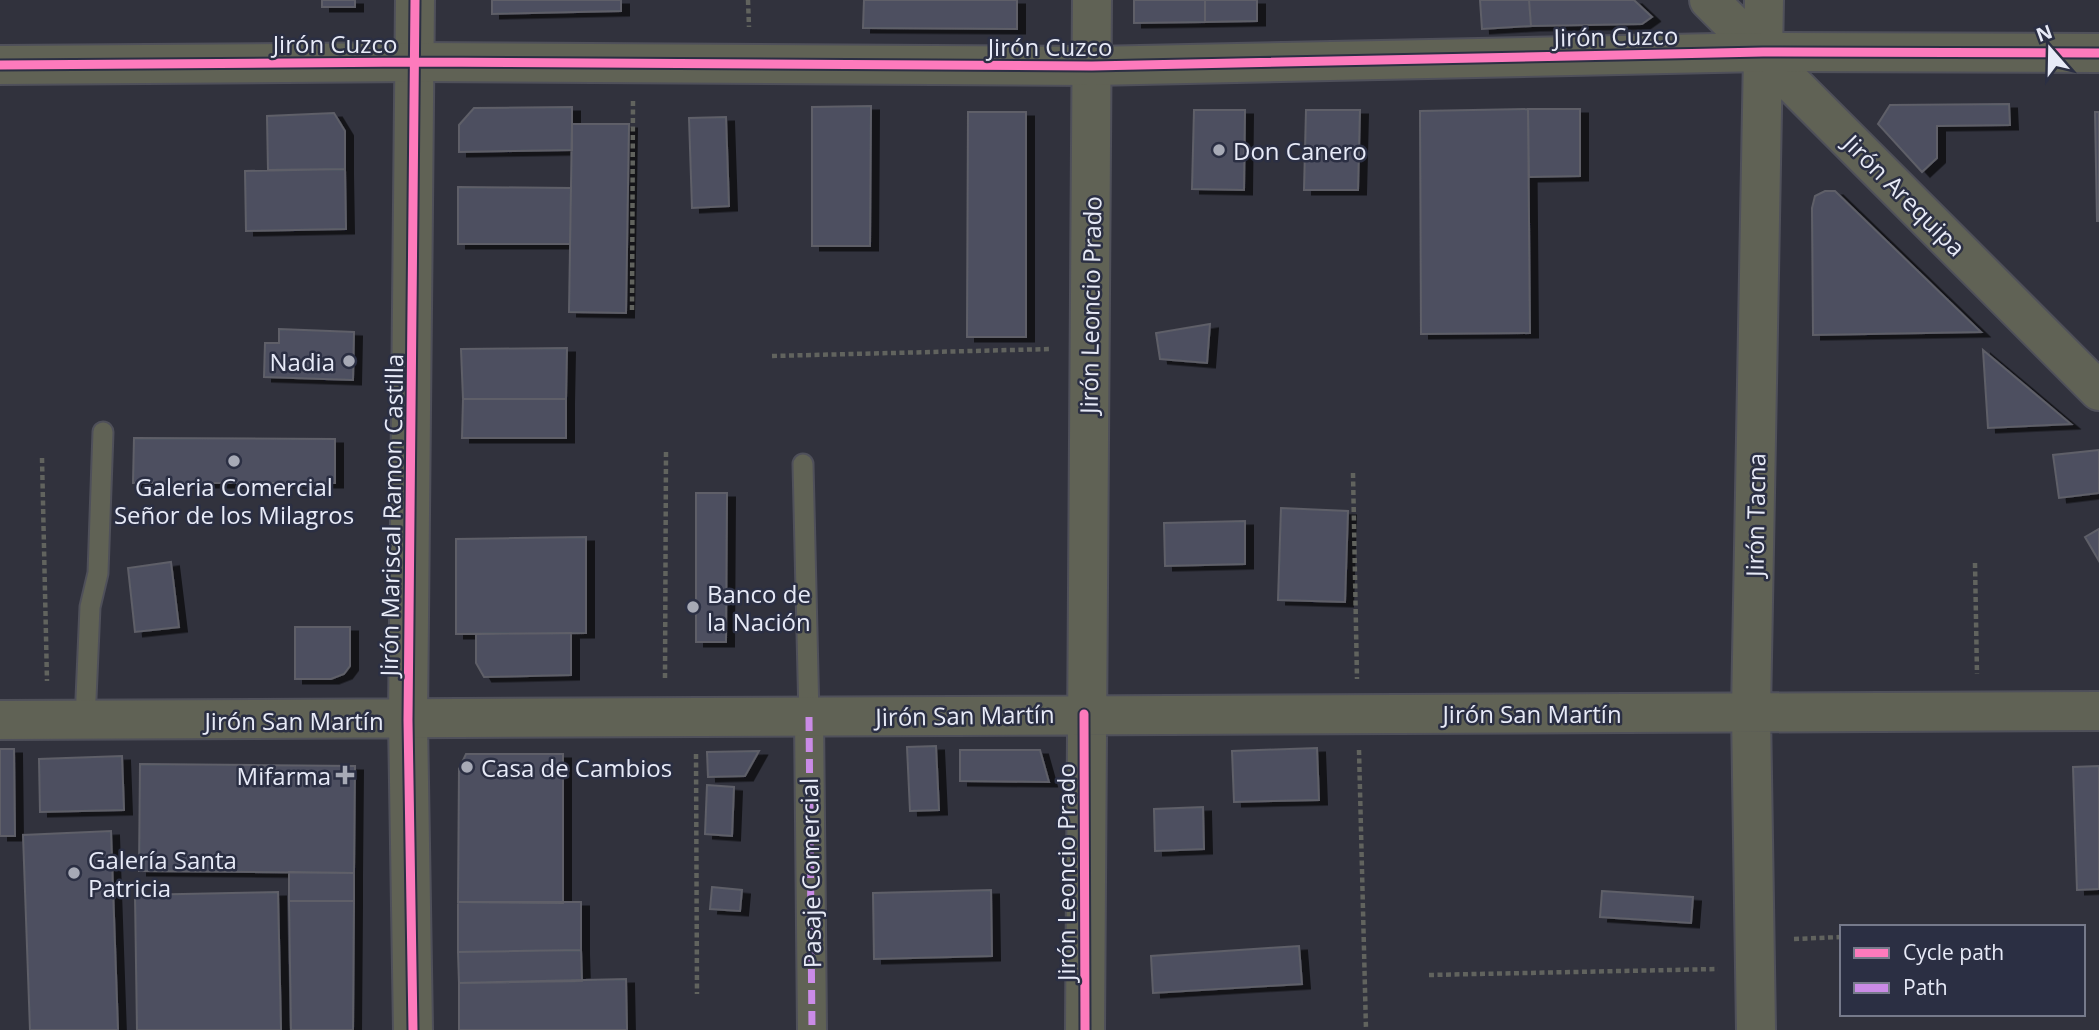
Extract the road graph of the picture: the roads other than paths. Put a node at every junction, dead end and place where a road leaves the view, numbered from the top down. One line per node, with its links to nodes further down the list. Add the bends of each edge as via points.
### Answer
1 (415, 0): 7 (street, Jirón Mariscal Ramon Castilla)
2 (1092, 0): 9 (street, Jirón Leoncio Prado)
3 (1709, 0): 5 (street, Jirón Arequipa)
4 (1764, 0): 5 (street, Jirón Tacna)
5 (1763, 52): 6 (street, Jirón Cuzco); 9 (street, Jirón Cuzco); 10 (street, Jirón Arequipa); 14 (street, Jirón Tacna)
6 (2099, 53)
7 (415, 62): 8 (street, Jirón Cuzco); 9 (street, Jirón Cuzco); 19 (street, Jirón Mariscal Ramon Castilla)
8 (0, 65)
9 (1092, 66): 15 (street, Jirón Leoncio Prado)
10 (2099, 391)
11 (103, 432): 18 (lane, via 98,573 90,607)
12 (803, 464): 16 (lane)
13 (2099, 711): 14 (street, Jirón San Martín)
14 (1751, 712): 15 (street, Jirón San Martín); 23 (street, Jirón Tacna)
15 (1084, 714): 16 (street, Jirón San Martín); 22 (street, Jirón Leoncio Prado)
16 (808, 717): 19 (street, Jirón San Martín); 21 (street, Pasaje Comercial)
17 (0, 720): 18 (street, Jirón San Martín)
18 (85, 720): 19 (street, Jirón San Martín)
19 (408, 720): 20 (street, Jirón Mariscal Ramon Castilla)
20 (413, 1030)
21 (812, 1030)
22 (1085, 1030)
23 (1756, 1030)

